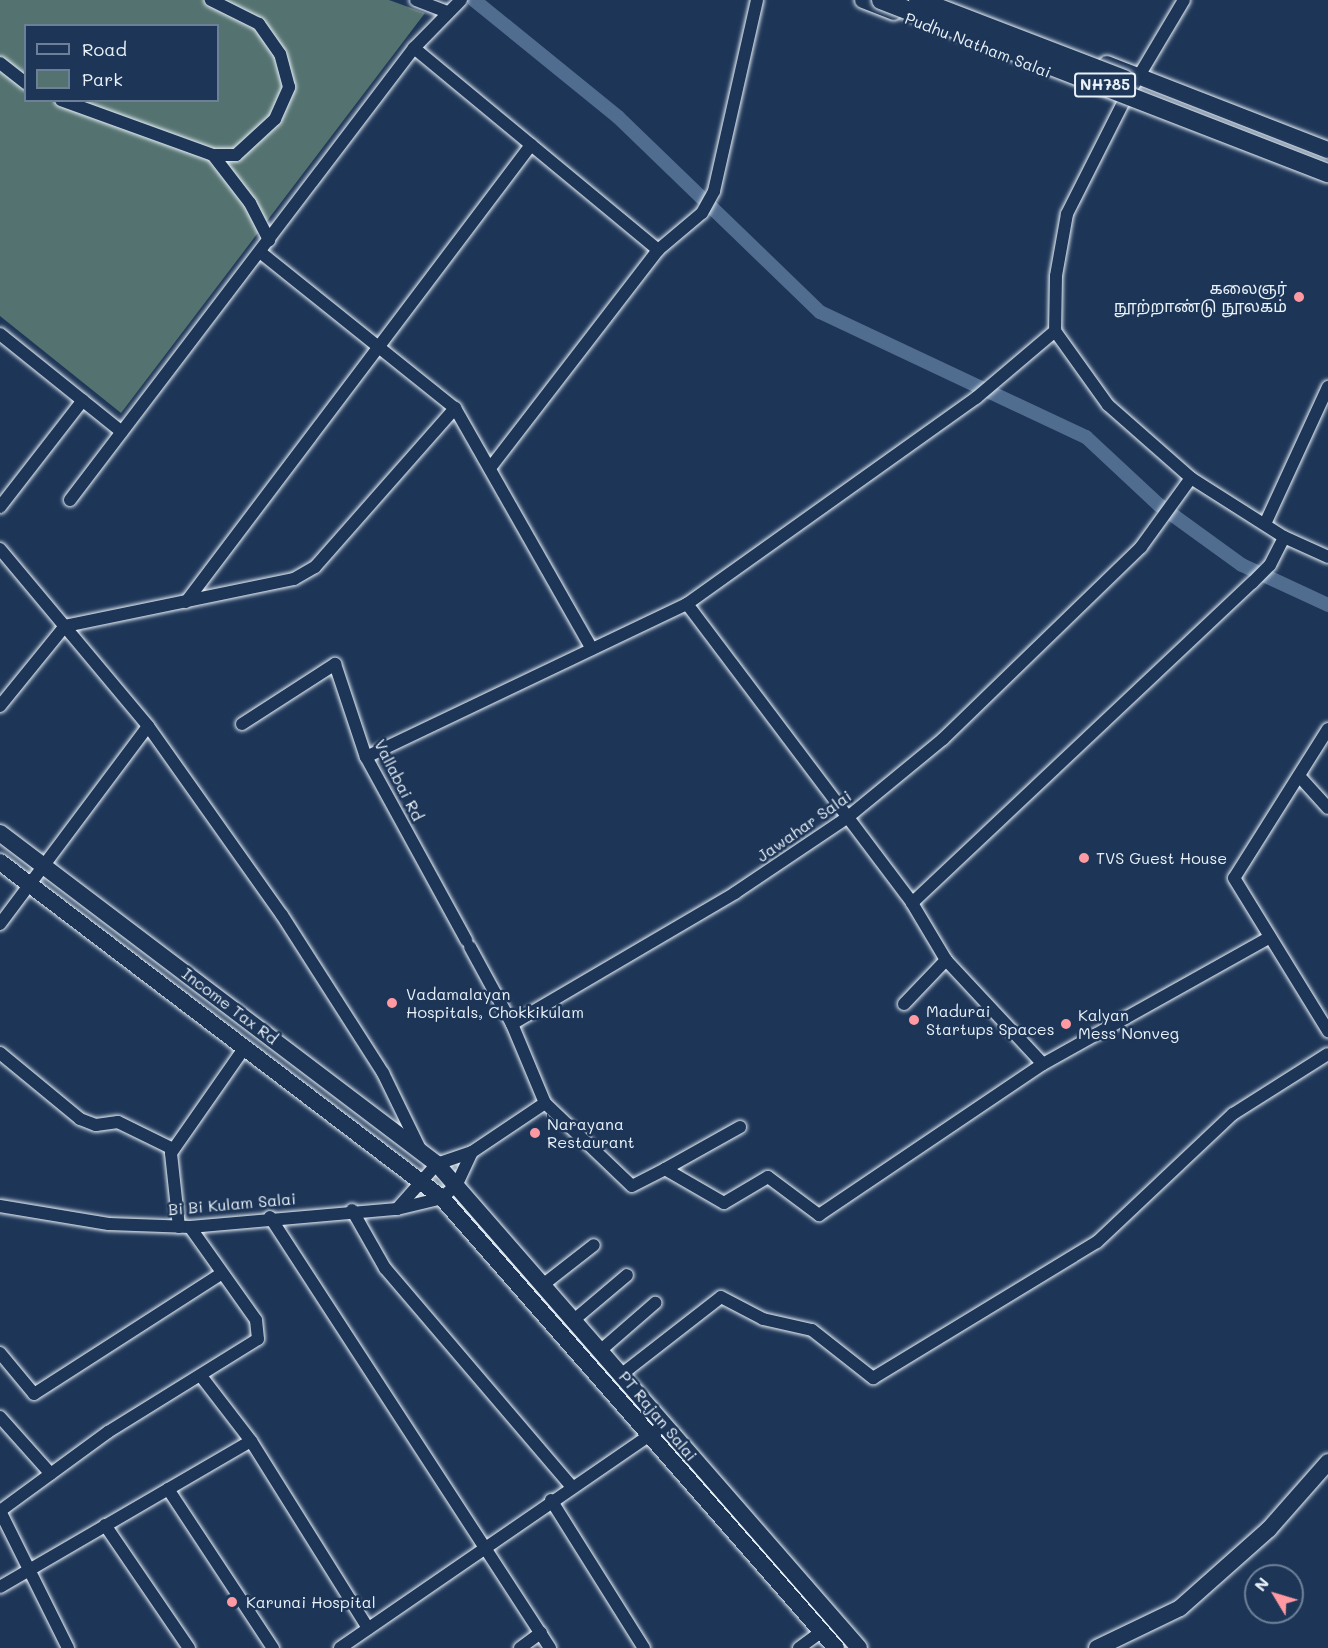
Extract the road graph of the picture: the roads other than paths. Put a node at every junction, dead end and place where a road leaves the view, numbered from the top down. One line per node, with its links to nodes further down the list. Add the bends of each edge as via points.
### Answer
1 (210, 0): 19 (street, via 259,24 280,54 289,87 275,119 254,143 236,155)
2 (416, 0): 10 (street)
3 (461, 0): 10 (street)
4 (757, 0): 24 (street, via 714,191 702,213)
5 (863, 0): 15 (main road, Pudhu Natham Salai)
6 (881, 0): 21 (highway, NH785, bridge)
7 (918, 0): 20 (highway, NH785, bridge)
8 (938, 0): 13 (main road, Pudhu Natham Salai)
9 (1184, 0): 13 (street)
10 (448, 12): 11 (street)
11 (414, 48): 17 (street); 23 (street)
12 (0, 63): 14 (street)
13 (1140, 75): 15 (street); 18 (main road, Pudhu Natham Salai)
14 (24, 81)
15 (1124, 101): 22 (main road, Pudhu Natham Salai); 26 (street, via 1067,214 1056,276)
16 (66, 102): 19 (street)
17 (531, 145): 24 (street); 28 (street)
18 (1328, 150)
19 (213, 155): 23 (street, via 250,203)
20 (1328, 160)
21 (1328, 173)
22 (1328, 183)
23 (269, 240): 25 (street)
24 (658, 250): 33 (street)
25 (260, 252): 28 (street); 32 (street)
26 (1055, 330): 34 (street, via 1108,405); 42 (street, via 991,387)
27 (0, 334): 30 (street)
28 (382, 349): 31 (street); 41 (street)
29 (1328, 387): 37 (street)
30 (83, 400): 32 (street); 36 (street)
31 (455, 408): 33 (street); 41 (street, via 315,567 294,579)
32 (122, 432): 35 (street)
33 (489, 468): 44 (street)
34 (1191, 478): 37 (street); 52 (street, Jawahar Salai, via 1141,547 943,739)
35 (70, 500)
36 (0, 507)
37 (1265, 524): 38 (street)
38 (1284, 537): 40 (street); 57 (street, via 1270,565 1252,583)
39 (0, 549): 43 (street)
40 (1328, 557)
41 (186, 602): 43 (street)
42 (687, 604): 44 (street); 52 (street)
43 (65, 626): 45 (street); 47 (street)
44 (592, 649): 49 (street)
45 (0, 706)
46 (242, 724): 49 (street, Vallabai Rd, via 335,664)
47 (148, 726): 55 (street); 71 (street, via 301,945 383,1073)
48 (1328, 729): 50 (street)
49 (366, 757): 62 (street, Vallabai Rd)
50 (1299, 776): 51 (street); 59 (street, via 1234,878)
51 (1328, 808)
52 (848, 817): 57 (street); 62 (street, Jawahar Salai, via 735,893)
53 (0, 833): 55 (main road, Income Tax Rd)
54 (0, 862): 56 (main road, Income Tax Rd)
55 (44, 867): 56 (street); 71 (main road, Income Tax Rd)
56 (31, 884): 58 (street); 64 (main road, Income Tax Rd)
57 (912, 903): 60 (street)
58 (0, 924)
59 (1270, 937): 63 (street); 67 (street)
60 (946, 960): 61 (street); 67 (street)
61 (904, 1004)
62 (512, 1024): 68 (street)
63 (1328, 1031)
64 (245, 1047): 70 (street); 75 (main road, Income Tax Rd)
65 (0, 1053): 70 (street, via 80,1119 96,1125 118,1122)
66 (1328, 1054): 91 (street, via 1233,1114 1097,1242 873,1378 812,1330 763,1319 721,1297)
67 (1043, 1064): 74 (street, via 831,1212 819,1215 768,1177 724,1203)
68 (544, 1103): 72 (street); 74 (street, via 632,1186)
69 (740, 1127): 74 (street)
70 (173, 1149): 82 (street)
71 (420, 1149): 73 (main road, Income Tax Rd)
72 (472, 1152): 73 (street); 76 (street)
73 (437, 1164): 75 (street); 76 (main road, Income Tax Rd)
74 (664, 1168)
75 (420, 1180): 77 (main road, Income Tax Rd); 79 (street)
76 (457, 1184): 77 (street, Bi Bi Kulam Salai); 86 (main road, PT Rajan Salai)
77 (442, 1198): 79 (street, Bi Bi Kulam Salai); 94 (main road, PT Rajan Salai)
78 (0, 1206): 82 (street, Bi Bi Kulam Salai, via 109,1224)
79 (396, 1209): 80 (street, Bi Bi Kulam Salai)
80 (352, 1210): 81 (street, Bi Bi Kulam Salai); 98 (street, via 385,1268)
81 (270, 1217): 82 (street, Bi Bi Kulam Salai); 103 (street)
82 (185, 1227): 84 (street)
83 (594, 1245): 86 (street)
84 (221, 1274): 90 (street, via 34,1394); 92 (street, via 256,1320 258,1339)
85 (627, 1275): 88 (street)
86 (544, 1284): 88 (main road, PT Rajan Salai)
87 (655, 1302): 89 (street)
88 (575, 1319): 89 (main road, PT Rajan Salai)
89 (601, 1350): 91 (main road, PT Rajan Salai)
90 (0, 1353)
91 (622, 1374): 94 (main road, PT Rajan Salai)
92 (201, 1376): 95 (street); 97 (street)
93 (0, 1417): 97 (street)
94 (658, 1430): 98 (street); 104 (main road, PT Rajan Salai)
95 (250, 1441): 99 (street); 107 (street)
96 (1328, 1462): 120 (main road, via 1269,1529 1180,1608)
97 (51, 1474): 101 (street)
98 (572, 1486): 100 (street)
99 (168, 1489): 102 (street); 112 (street)
100 (551, 1500): 103 (street); 116 (street)
101 (0, 1511): 105 (street)
102 (105, 1525): 105 (street); 111 (street)
103 (484, 1547): 107 (street); 109 (street)
104 (766, 1554): 108 (main road, PT Rajan Salai); 119 (main road, PT Rajan Salai)
105 (31, 1569): 106 (street); 110 (street)
106 (0, 1587)
107 (368, 1628): 113 (street)
108 (822, 1631): 117 (street); 118 (main road, PT Rajan Salai)
109 (541, 1634): 114 (street); 115 (street)
110 (68, 1648)
111 (189, 1648)
112 (273, 1648)
113 (340, 1648)
114 (520, 1648)
115 (550, 1648)
116 (644, 1648)
117 (799, 1648)
118 (836, 1648)
119 (859, 1648)
120 (1096, 1648)

